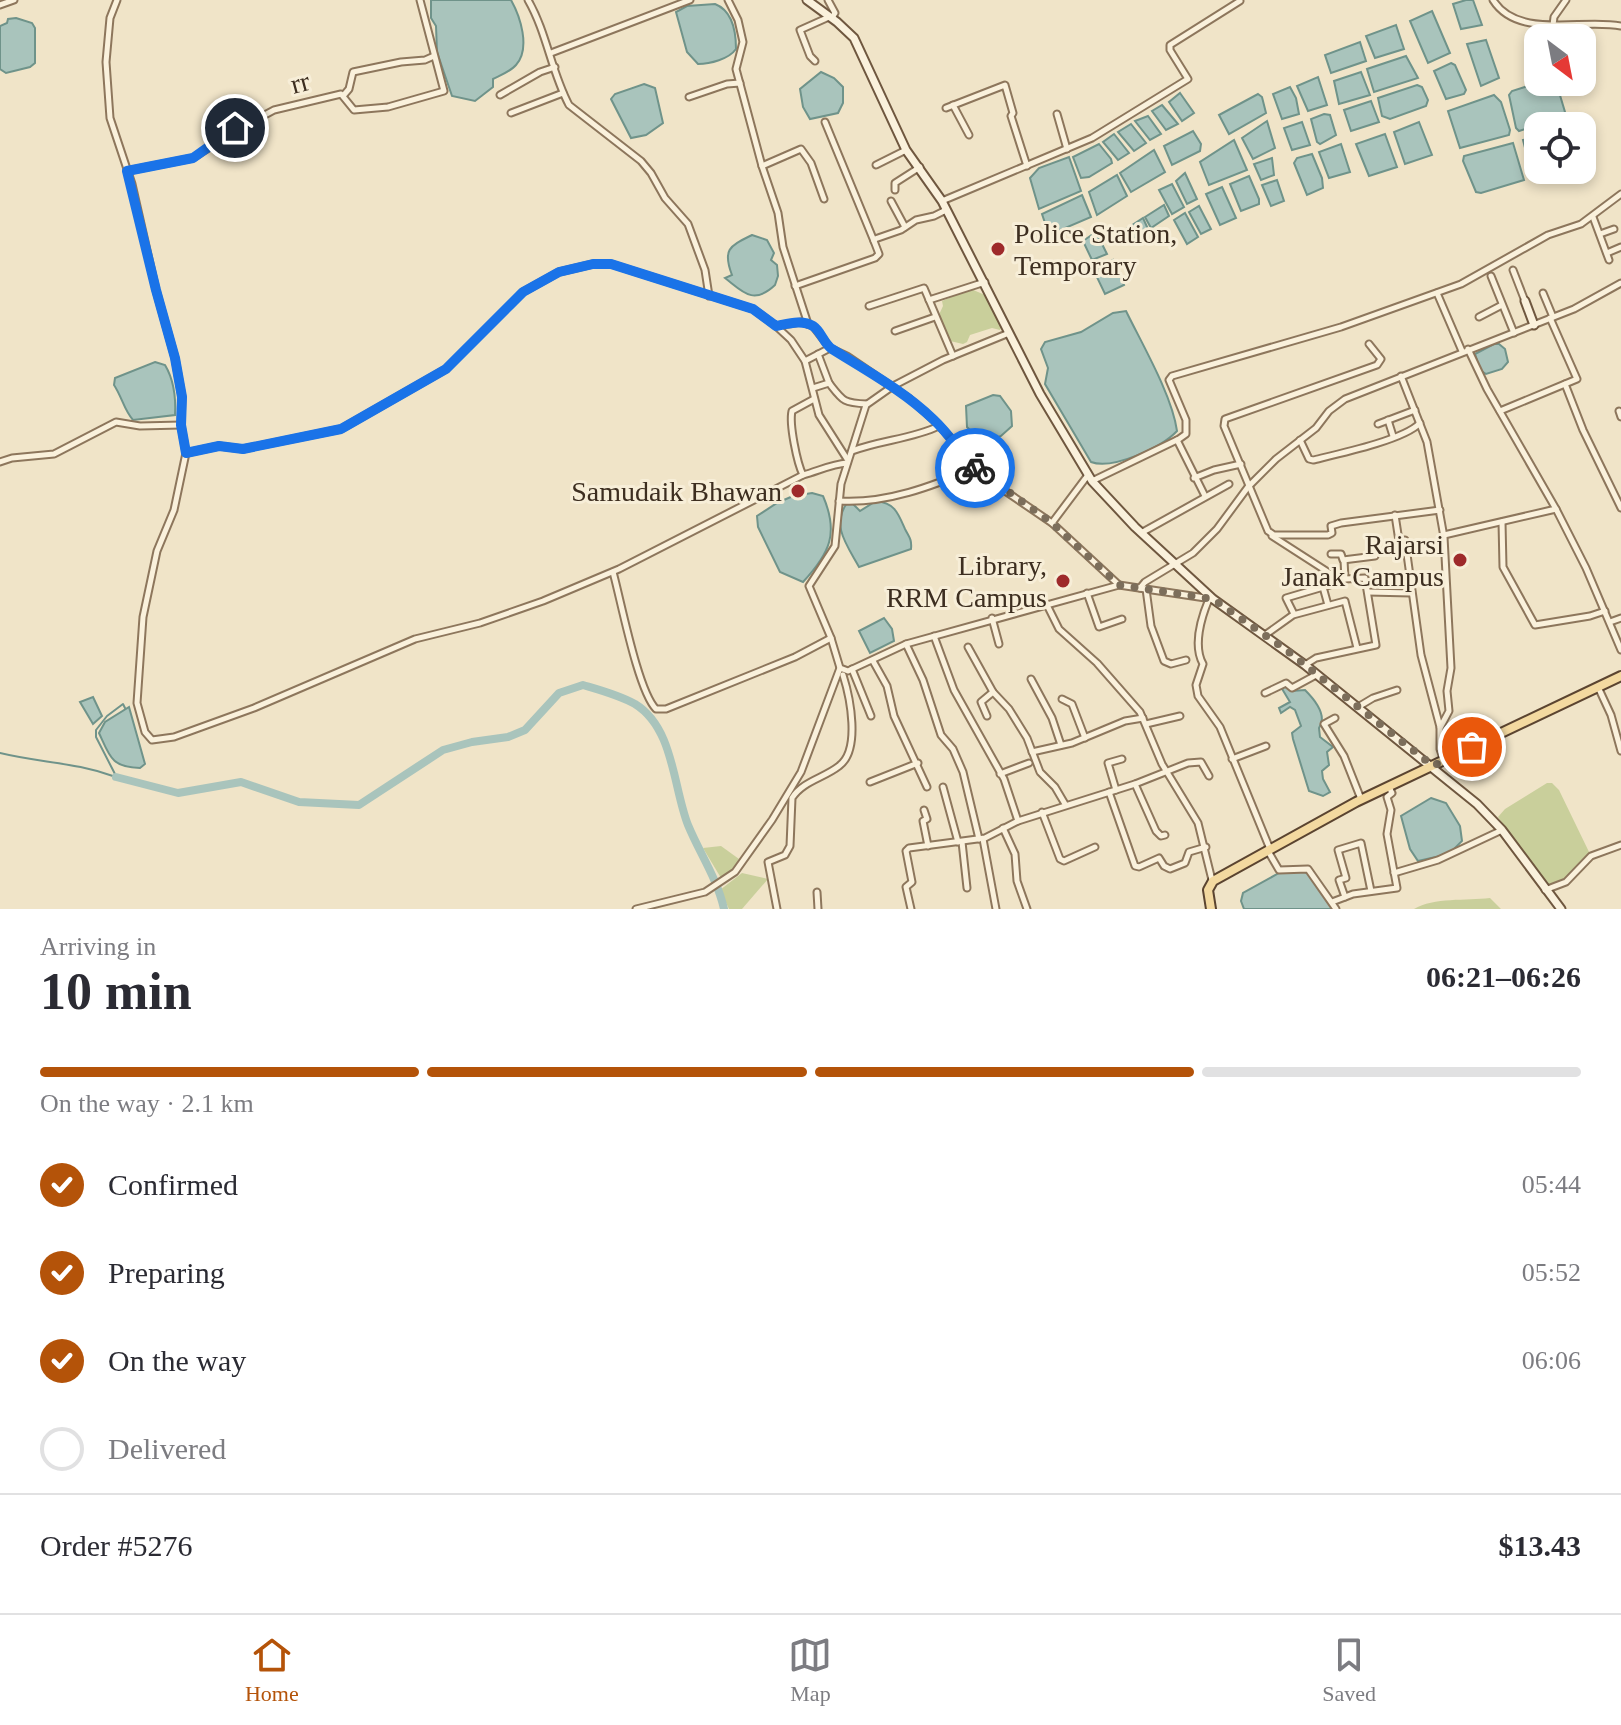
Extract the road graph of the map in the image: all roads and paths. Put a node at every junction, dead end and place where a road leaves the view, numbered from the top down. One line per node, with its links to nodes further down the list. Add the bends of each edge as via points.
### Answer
1 (14, 0): 12 (street)
2 (117, 0): 39 (street, via 110,18 106,76 110,118)
3 (420, 0): 19 (street, rr)
4 (528, 0): 18 (street)
5 (690, 0): 18 (street)
6 (728, 0): 22 (street, via 743,42 736,65)
7 (807, 0): 13 (main road)
8 (828, 0): 13 (street, via 835,13)
9 (1493, 0): 14 (street, via 1498,9)
10 (1566, 0): 15 (street)
11 (1240, 1): 33 (street, via 1170,45 1188,79)
12 (0, 5)
13 (831, 17): 20 (street, via 800,30); 34 (main road, via 859,48)
14 (1535, 24)
15 (1553, 24)
16 (1596, 24): 17 (street)
17 (1620, 24)
18 (551, 53): 21 (street)
19 (434, 55): 25 (street, via 353,72); 25 (street, rr, via 444,91 354,110)
20 (815, 61)
21 (555, 67): 23 (street); 24 (street)
22 (740, 83): 26 (street); 36 (street)
23 (563, 93): 29 (street); 61 (street, via 575,112 641,161 688,224)
24 (500, 95)
25 (343, 96): 39 (street, rr, via 242,119 193,158)
26 (689, 97)
27 (953, 105): 28 (street); 32 (street); 37 (street, via 1005,85)
28 (946, 108)
29 (511, 113)
30 (1057, 114): 33 (street)
31 (825, 122): 50 (street)
32 (969, 135)
33 (1067, 149): 37 (street)
34 (906, 150): 35 (street); 38 (main road)
35 (876, 165)
36 (762, 166): 42 (street, via 801,149); 58 (street)
37 (1027, 166): 44 (street)
38 (921, 167): 40 (street, via 895,183); 44 (main road)
39 (127, 171): 93 (street, via 175,358)
40 (895, 190)
41 (1621, 194): 46 (street)
42 (824, 199)
43 (891, 201): 47 (street)
44 (942, 201): 45 (main road)
45 (947, 209): 47 (street); 56 (main road)
46 (1593, 217): 49 (street); 59 (street)
47 (905, 227): 50 (street)
48 (1614, 229): 49 (street)
49 (1600, 234): 52 (street)
50 (874, 241): 58 (street, via 879,254 875,258)
51 (1621, 247): 52 (street)
52 (1607, 253): 53 (street)
53 (1609, 260)
54 (1513, 270): 63 (street)
55 (1491, 276): 64 (street)
56 (985, 282): 62 (street); 73 (main road)
57 (1621, 283): 68 (street)
58 (795, 286): 69 (street)
59 (1437, 293): 77 (street); 97 (street, via 1172,376 1169,380 1188,428)
60 (1543, 293): 68 (street)
61 (709, 296): 71 (street, via 753,309); 101 (street, via 611,264 559,272 523,292 446,369 341,429 243,449 219,446)
62 (929, 300): 65 (street, via 924,288); 66 (street)
63 (1525, 301): 70 (main road)
64 (1502, 305): 67 (street); 74 (street)
65 (869, 306)
66 (935, 317): 72 (street); 79 (street)
67 (1479, 317)
68 (1552, 318): 70 (street); 83 (street, via 1578,378)
69 (808, 324): 71 (street); 76 (street)
70 (1534, 325): 74 (street)
71 (776, 326): 80 (street)
72 (895, 331)
73 (1010, 332): 79 (street); 107 (main road)
74 (1514, 333): 77 (street)
75 (1369, 344): 104 (street, via 1381,359 1377,365 1227,417 1224,426)
76 (830, 348): 78 (street); 84 (street)
77 (1465, 350): 81 (street); 89 (street)
78 (818, 354): 80 (street); 82 (street)
79 (953, 356): 84 (street)
80 (805, 361): 85 (street)
81 (1401, 376): 88 (street); 98 (street, via 1345,399)
82 (829, 383): 85 (street); 87 (street, via 847,403)
83 (1565, 384): 89 (street); 113 (street)
84 (893, 386): 87 (street); 94 (street)
85 (813, 388): 86 (street)
86 (814, 399): 99 (street); 106 (street, via 791,415)
87 (868, 404): 96 (street)
88 (1415, 410): 90 (street); 91 (street)
89 (1500, 411): 114 (street)
90 (1388, 420): 92 (street); 95 (street)
91 (1420, 423): 95 (street); 115 (street)
92 (1378, 424)
93 (181, 425): 101 (street); 103 (street, via 116,422 54,454)
94 (939, 426): 100 (street); 105 (street)
95 (1393, 436): 98 (street, via 1313,460)
96 (856, 437): 99 (street); 100 (street)
97 (1177, 440): 107 (street); 108 (street)
98 (1300, 440): 110 (street)
99 (838, 443): 102 (street)
100 (851, 451): 102 (street)
101 (186, 453): 126 (street, via 143,617 137,703 152,740 225,719 415,639 490,620)
102 (848, 461): 106 (street); 112 (street)
103 (0, 462)
104 (1241, 464): 108 (street); 110 (street)
105 (975, 468): 112 (street, via 912,492); 118 (street)
106 (803, 475): 126 (street)
107 (1090, 478): 118 (street); 119 (main road)
108 (1194, 478): 111 (street)
109 (1229, 484): 111 (street)
110 (1248, 487): 120 (street); 125 (street, via 1217,529)
111 (1205, 496): 119 (street)
112 (839, 501): 144 (street, via 835,546 809,586)
113 (1621, 508)
114 (1556, 509): 117 (street); 136 (street)
115 (1440, 510): 116 (street); 121 (street)
116 (1395, 515): 120 (street, via 1341,523 1331,526 1328,535); 132 (street, via 1399,541 1405,540)
117 (1502, 522): 121 (street); 136 (street, via 1503,567 1535,625)
118 (1052, 523): 128 (street)
119 (1141, 533): 125 (main road)
120 (1269, 533): 127 (street)
121 (1444, 535): 170 (street, via 1451,668 1449,711)
122 (1331, 554): 124 (street, via 1341,554)
123 (1375, 556): 124 (street)
124 (1344, 560): 127 (street)
125 (1174, 564): 129 (street); 133 (main road)
126 (613, 572): 144 (street, via 646,692 656,709 795,657)
127 (1345, 579): 130 (street, via 1365,578)
128 (1119, 585): 129 (street); 131 (street)
129 (1143, 588): 133 (street); 150 (street, via 1164,661)
130 (1368, 592): 132 (street); 148 (street, via 1376,645)
131 (1087, 593): 134 (street); 140 (street, via 1099,627)
132 (1411, 593): 170 (street)
133 (1211, 599): 142 (main road); 177 (street, via 1199,638 1203,664 1197,689)
134 (1047, 605): 138 (street); 169 (street, via 1059,629 1115,682)
135 (1328, 605): 137 (street); 137 (street, via 1327,586 1286,598); 148 (street, via 1345,601)
136 (1605, 611): 141 (street)
137 (1294, 614): 142 (street)
138 (992, 618): 143 (street); 146 (street)
139 (1621, 618): 141 (street)
140 (1122, 619)
141 (1610, 622): 149 (street)
142 (1265, 635): 152 (main road)
143 (934, 636): 145 (street); 183 (street, via 954,690)
144 (831, 638): 153 (street)
145 (906, 644): 151 (street); 201 (street, via 941,735 964,775)
146 (999, 644)
147 (968, 647): 161 (street)
148 (1357, 648): 152 (street)
149 (1621, 650)
150 (1186, 660)
151 (873, 661): 154 (street); 179 (street)
152 (1305, 665): 155 (main road)
153 (840, 668): 154 (street); 158 (street)
154 (847, 672): 158 (street); 165 (street); 192 (street, via 853,717 846,756 839,766)
155 (1317, 674): 162 (street, via 1292,688 1286,683); 164 (main road)
156 (1621, 676): 159 (main road)
157 (1031, 679): 172 (street)
158 (834, 680): 192 (street)
159 (1597, 686): 174 (street); 178 (main road)
160 (1397, 690): 164 (street)
161 (993, 692): 166 (street, via 981,702); 175 (street, via 1011,711)
162 (1265, 693)
163 (1062, 699): 171 (street, via 1072,704)
164 (1358, 707): 181 (main road)
165 (871, 716)
166 (987, 716)
167 (1180, 716): 169 (street)
168 (1335, 718): 193 (street, via 1324,724)
169 (1144, 721): 171 (street, via 1125,721); 182 (street)
170 (1440, 728): 178 (street)
171 (1085, 738): 172 (street)
172 (1061, 745): 175 (street)
173 (1266, 746): 177 (street)
174 (1621, 751)
175 (1032, 752): 194 (street)
176 (1122, 759): 190 (street, via 1108,763)
177 (1232, 759): 207 (street)
178 (1444, 761): 181 (main road)
179 (918, 763): 185 (street); 187 (street)
180 (1029, 763): 183 (street)
181 (1433, 766): 189 (main road); 199 (main road)
182 (1167, 773): 184 (street, via 1198,761); 186 (street); 206 (street, via 1198,823)
183 (1000, 774): 197 (street)
184 (1209, 776)
185 (870, 782)
186 (1135, 784): 190 (street); 200 (street, via 1156,831)
187 (927, 787)
188 (943, 787): 202 (street)
189 (1389, 787): 193 (main road); 208 (street, via 1387,834)
190 (1116, 790): 191 (street)
191 (1109, 792): 194 (street); 206 (street, via 1135,866 1159,858 1170,869 1185,863 1189,852)
192 (790, 796): 216 (street, via 728,878 705,892); 217 (street, via 790,846 785,855 768,862)
193 (1362, 800): 207 (main road)
194 (1065, 804): 196 (street)
195 (924, 810): 204 (street)
196 (1042, 812): 197 (street); 205 (street, via 1060,859)
197 (1018, 821): 198 (street)
198 (1003, 828): 201 (street); 221 (street, via 1015,854)
199 (1502, 830): 208 (street, via 1438,860); 211 (main road)
200 (1165, 835)
201 (981, 839): 202 (street); 220 (street)
202 (960, 842): 204 (street); 210 (street)
203 (1621, 845): 211 (street, via 1591,856 1566,882)
204 (928, 846): 219 (street, via 906,851)
205 (1095, 847)
206 (1206, 847): 209 (street)
207 (1269, 850): 209 (main road); 215 (street, via 1279,870 1302,868 1312,873)
208 (1394, 873): 212 (street, via 1397,888)
209 (1213, 881): 222 (main road, via 1208,890)
210 (967, 888)
211 (1545, 890): 224 (main road)
212 (1371, 891): 214 (street); 214 (street, via 1361,843 1338,850)
213 (817, 892): 218 (street)
214 (1345, 897): 215 (street)
215 (1332, 902): 223 (street)
216 (636, 909)
217 (777, 909)
218 (818, 909)
219 (911, 909)
220 (996, 909)
221 (1027, 909)
222 (1211, 909)
223 (1336, 909)
224 (1561, 909)

